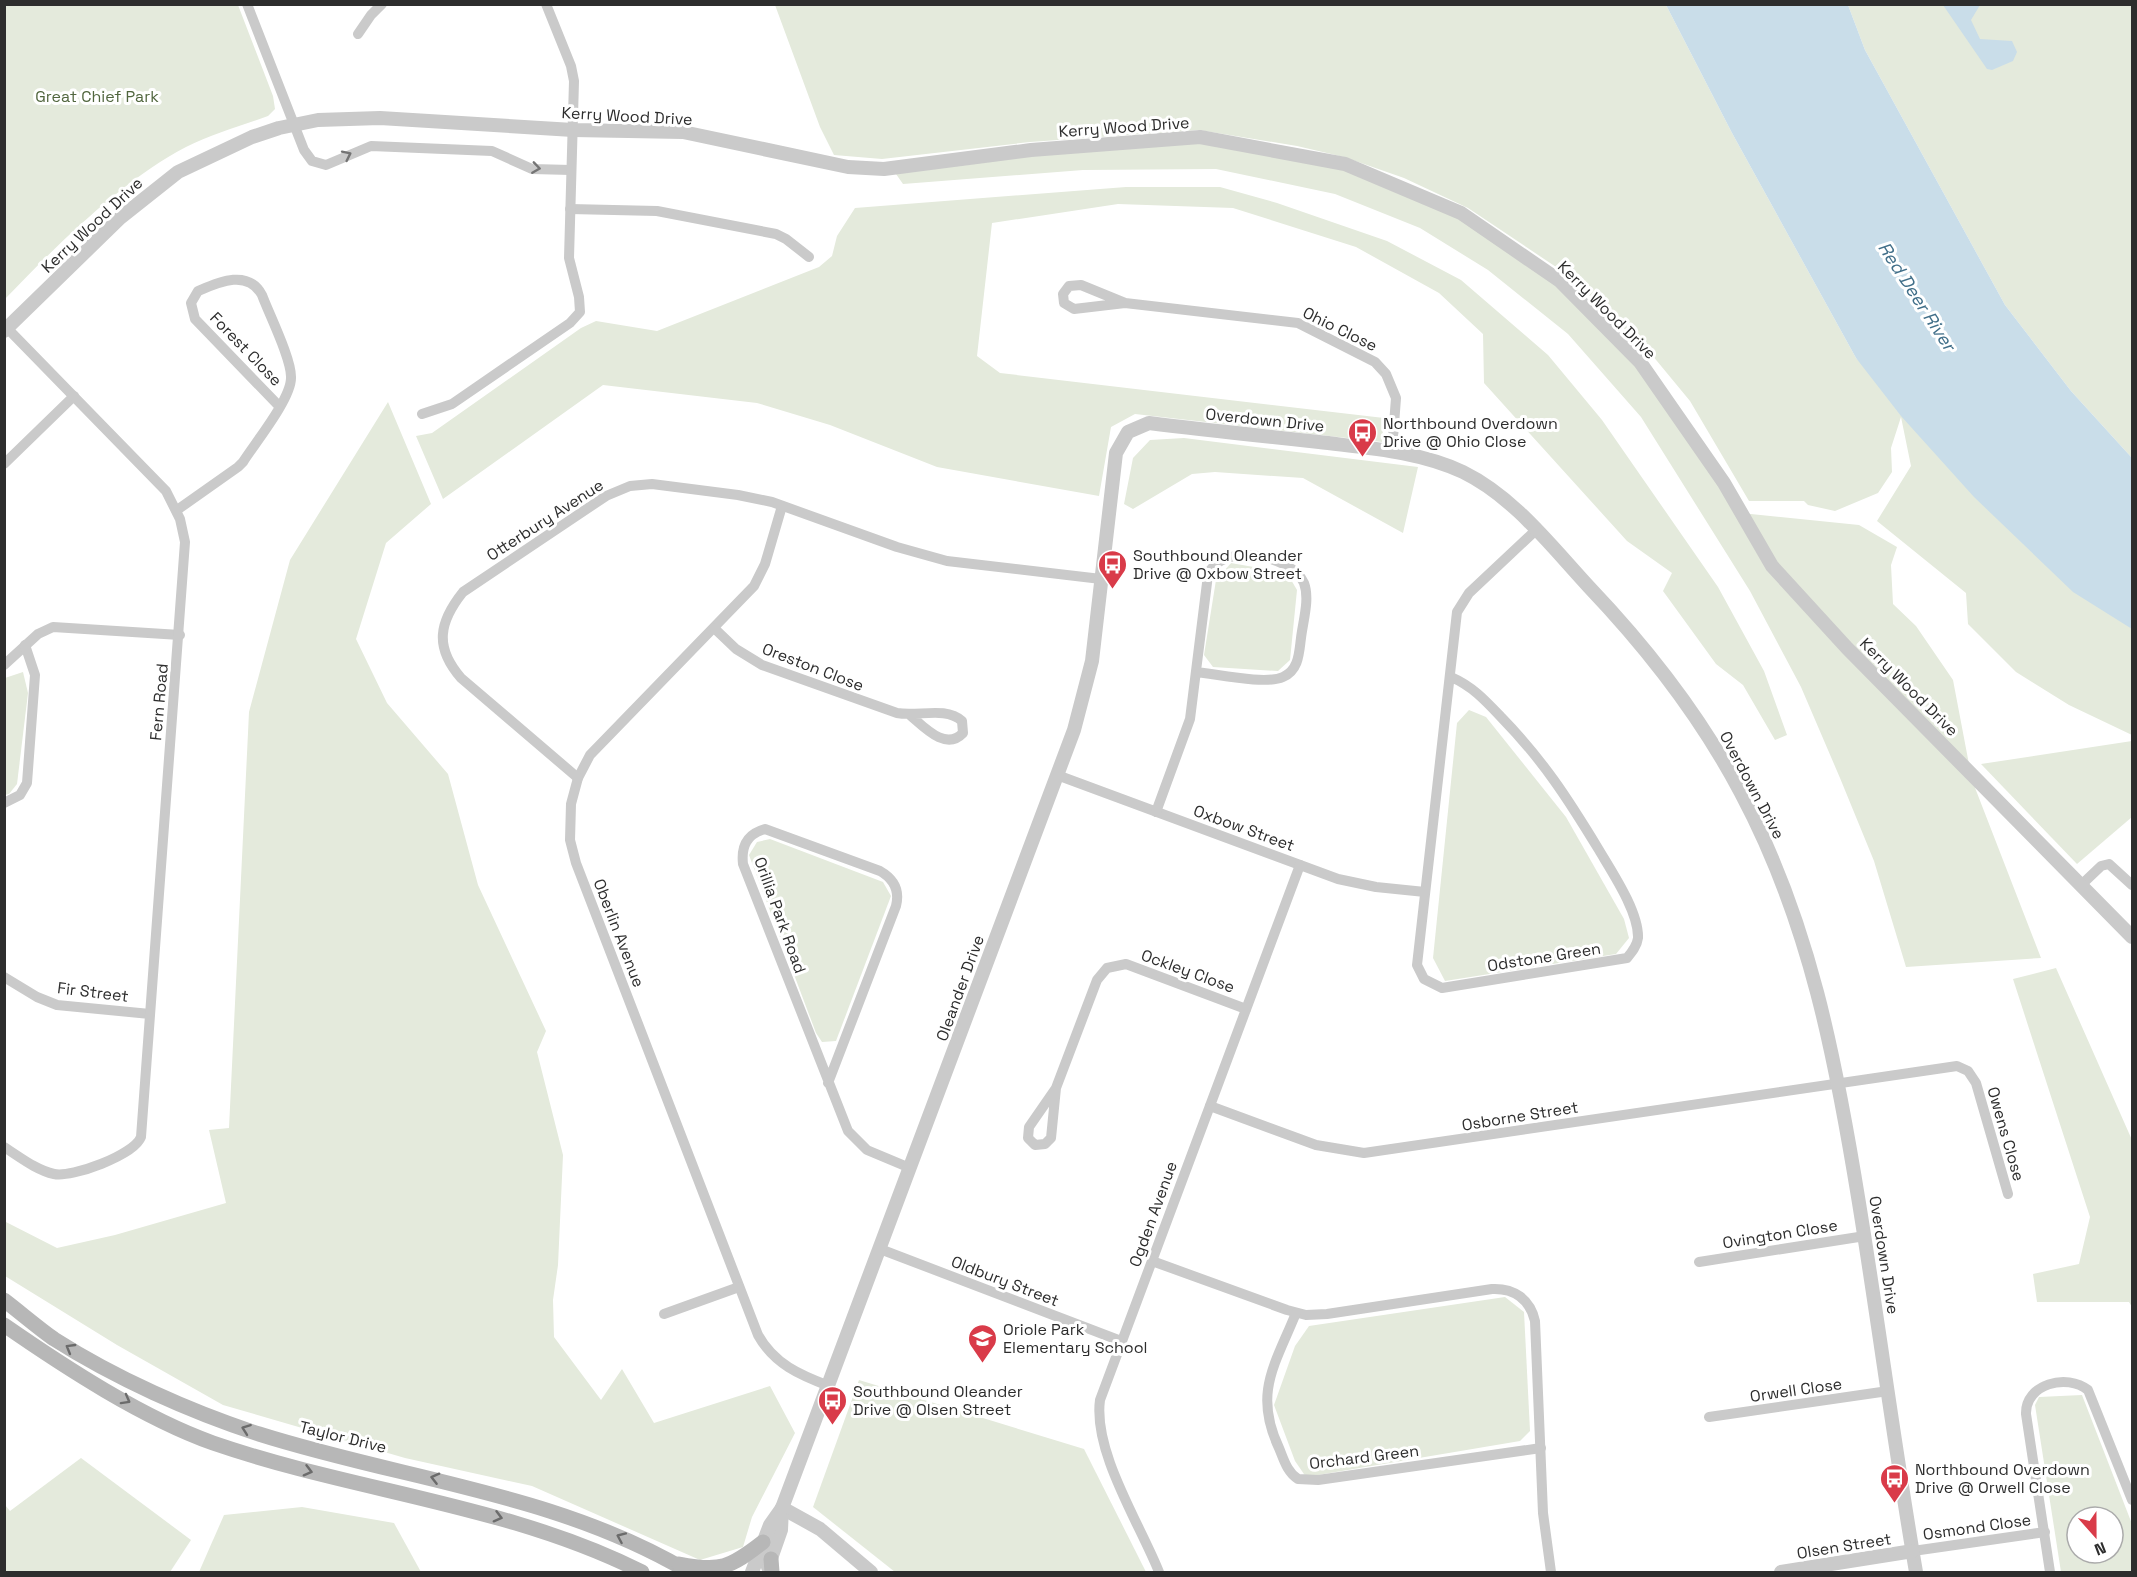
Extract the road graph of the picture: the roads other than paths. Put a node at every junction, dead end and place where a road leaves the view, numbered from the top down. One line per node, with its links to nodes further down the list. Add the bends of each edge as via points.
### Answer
1 (248, 4): 5 (street)
2 (382, 4): 4 (street)
3 (546, 4): 6 (street, via 572,72)
4 (358, 34)
5 (293, 124): 6 (street, Kerry Wood Drive, via 380,118); 7 (street, one-way to 7, via 307,156 318,164 326,165 371,146 492,151 532,169); 11 (street, Kerry Wood Drive, via 200,159 160,185 120,218)
6 (573, 130): 7 (street); 34 (street, Kerry Wood Drive, via 683,132 848,167 884,169 1031,150 1200,137 1345,164 1461,213 1560,281 1641,362 1724,483 1772,566 1847,648)
7 (571, 170): 8 (street)
8 (570, 208): 9 (street, via 657,211 776,234); 14 (street, via 569,258 581,307 576,318 452,404)
9 (809, 257)
10 (1125, 303): 10 (street, Ohio Close, via 1081,285 1070,286 1063,294 1064,303 1074,309); 15 (street, Ohio Close, via 1292,321 1366,357 1381,368 1394,389)
11 (6, 330): 12 (street, Fern Road)
12 (74, 396): 16 (street); 19 (street, Fern Road, via 159,483)
13 (279, 406): 13 (street, Forest Close, via 288,392 291,373 259,291 241,279 198,291 191,303 195,319); 19 (street, Forest Close, via 238,467)
14 (422, 414)
15 (1392, 451): 17 (street, Overdown Drive, via 1149,423 1128,432 1116,453); 20 (street, Overdown Drive, via 1463,472 1500,494)
16 (4, 464)
17 (1114, 466): 21 (street, Oleander Drive)
18 (783, 506): 21 (street, Otterbury Avenue, via 930,557); 22 (street, Oberlin Avenue, via 758,581); 30 (street, Otterbury Avenue, via 668,484 630,486 585,509 463,592 452,606 445,618 443,635 454,670)
19 (177, 510): 23 (street, Fern Road, via 185,542)
20 (1536, 531): 27 (street, Odstone Green, via 1461,602); 41 (street, Overdown Drive, via 1662,671 1741,793 1790,904)
21 (1101, 579): 29 (street, Oleander Drive, via 1085,691)
22 (714, 628): 28 (street, Oreston Close, via 744,655 773,670); 30 (street, Oberlin Avenue, via 607,734)
23 (180, 635): 24 (street, via 61,627 46,630); 40 (street, Fern Road)
24 (26, 645): 25 (street); 31 (street, via 35,675 27,783 20,795)
25 (4, 665)
26 (1197, 672): 26 (street, via 1270,680 1293,669 1299,657 1306,597 1297,572 1269,559 1227,556 1213,564 1208,575); 32 (street, via 1190,719)
27 (1451, 677): 36 (street, Odstone Green); 36 (street, Odstone Green, via 1476,690 1552,775 1618,884 1638,939 1631,953 1620,960 1435,987 1424,980 1417,965)
28 (911, 716)
29 (1057, 775): 32 (street, Oxbow Street); 46 (street, Oleander Drive)
30 (578, 778): 52 (street, Oberlin Avenue, via 571,804 573,852)
31 (4, 803)
32 (1156, 812): 33 (street, Oxbow Street)
33 (1300, 865): 36 (street, Oxbow Street, via 1359,884); 39 (street, Ogden Avenue)
34 (2081, 885): 35 (street, via 2101,866 2109,864); 37 (street, Kerry Wood Drive)
35 (2133, 885)
36 (1425, 892)
37 (2133, 937)
38 (4, 977): 40 (street, Fir Street, via 57,1005)
39 (1246, 1009): 43 (street, Ockley Close, via 1126,964 1113,965 1097,980); 44 (street, Ogden Avenue)
40 (150, 1014): 45 (street, Fern Road, via 143,1120 136,1146 62,1175 41,1169)
41 (1840, 1082): 44 (street, Osborne Street, via 1364,1153 1316,1145); 47 (street, Owens Close, via 1945,1066 1968,1071 1976,1083); 48 (street, Overdown Drive)
42 (828, 1083): 42 (street, Orillia Park Road, via 896,906 897,892 890,877 880,871 765,829 746,840 743,864); 46 (street, Orillia Park Road, via 855,1141 873,1154)
43 (1056, 1088): 43 (street, Ockley Close, via 1029,1127 1028,1137 1035,1145 1045,1144 1051,1138)
44 (1209, 1106): 50 (street, Ogden Avenue)
45 (4, 1147)
46 (910, 1168): 49 (street, Oleander Drive)
47 (2008, 1194)
48 (1865, 1236): 51 (street, Ovington Close); 59 (street, Overdown Drive)
49 (880, 1249): 57 (street, Oldbury Street); 58 (street, Oleander Drive)
50 (1152, 1261): 54 (street); 57 (street, Ogden Avenue)
51 (1699, 1262)
52 (739, 1287): 55 (street); 58 (street, Oberlin Avenue, via 758,1335 769,1351 788,1368)
53 (4, 1300): 67 (main road, Taylor Drive, one-way to 53, via 614,1534 535,1504 281,1440 192,1409 53,1338)
54 (1296, 1313): 61 (street, via 1327,1314 1492,1289 1517,1293 1528,1303 1535,1320); 61 (street, Orchard Green, via 1268,1384 1265,1408 1286,1466 1299,1479 1318,1480)
55 (664, 1314)
56 (4, 1325): 69 (main road, one-way to 69, via 80,1376 212,1442 310,1472 510,1521 577,1543)
57 (1121, 1341): 73 (street, Ogden Avenue, via 1102,1391 1100,1426 1111,1462)
58 (829, 1386): 63 (street, Oleander Drive)
59 (1888, 1392): 60 (street, Orwell Close); 66 (street, Overdown Drive)
60 (1708, 1417)
61 (1541, 1448): 74 (street, via 1544,1525)
62 (2133, 1500): 64 (street, Osmond Close, via 2088,1390 2072,1382 2042,1386 2029,1396 2025,1407)
63 (782, 1508): 65 (street, Oleander Drive); 68 (street, Oleander Drive, via 781,1530); 72 (street, via 827,1534)
64 (2045, 1532): 66 (street, Osmond Close); 77 (street, Osmond Close)
65 (763, 1542): 67 (main road, via 740,1560 719,1569); 71 (street, Oleander Drive)
66 (1913, 1551): 75 (street, Olsen Street); 76 (street, Overdown Drive)
67 (673, 1563): 70 (main road, Taylor Drive)
68 (770, 1568)
69 (642, 1572)
70 (688, 1572)
71 (752, 1572)
72 (871, 1572)
73 (1159, 1572)
74 (1551, 1572)
75 (1781, 1572)
76 (1916, 1572)
77 (2050, 1572)

